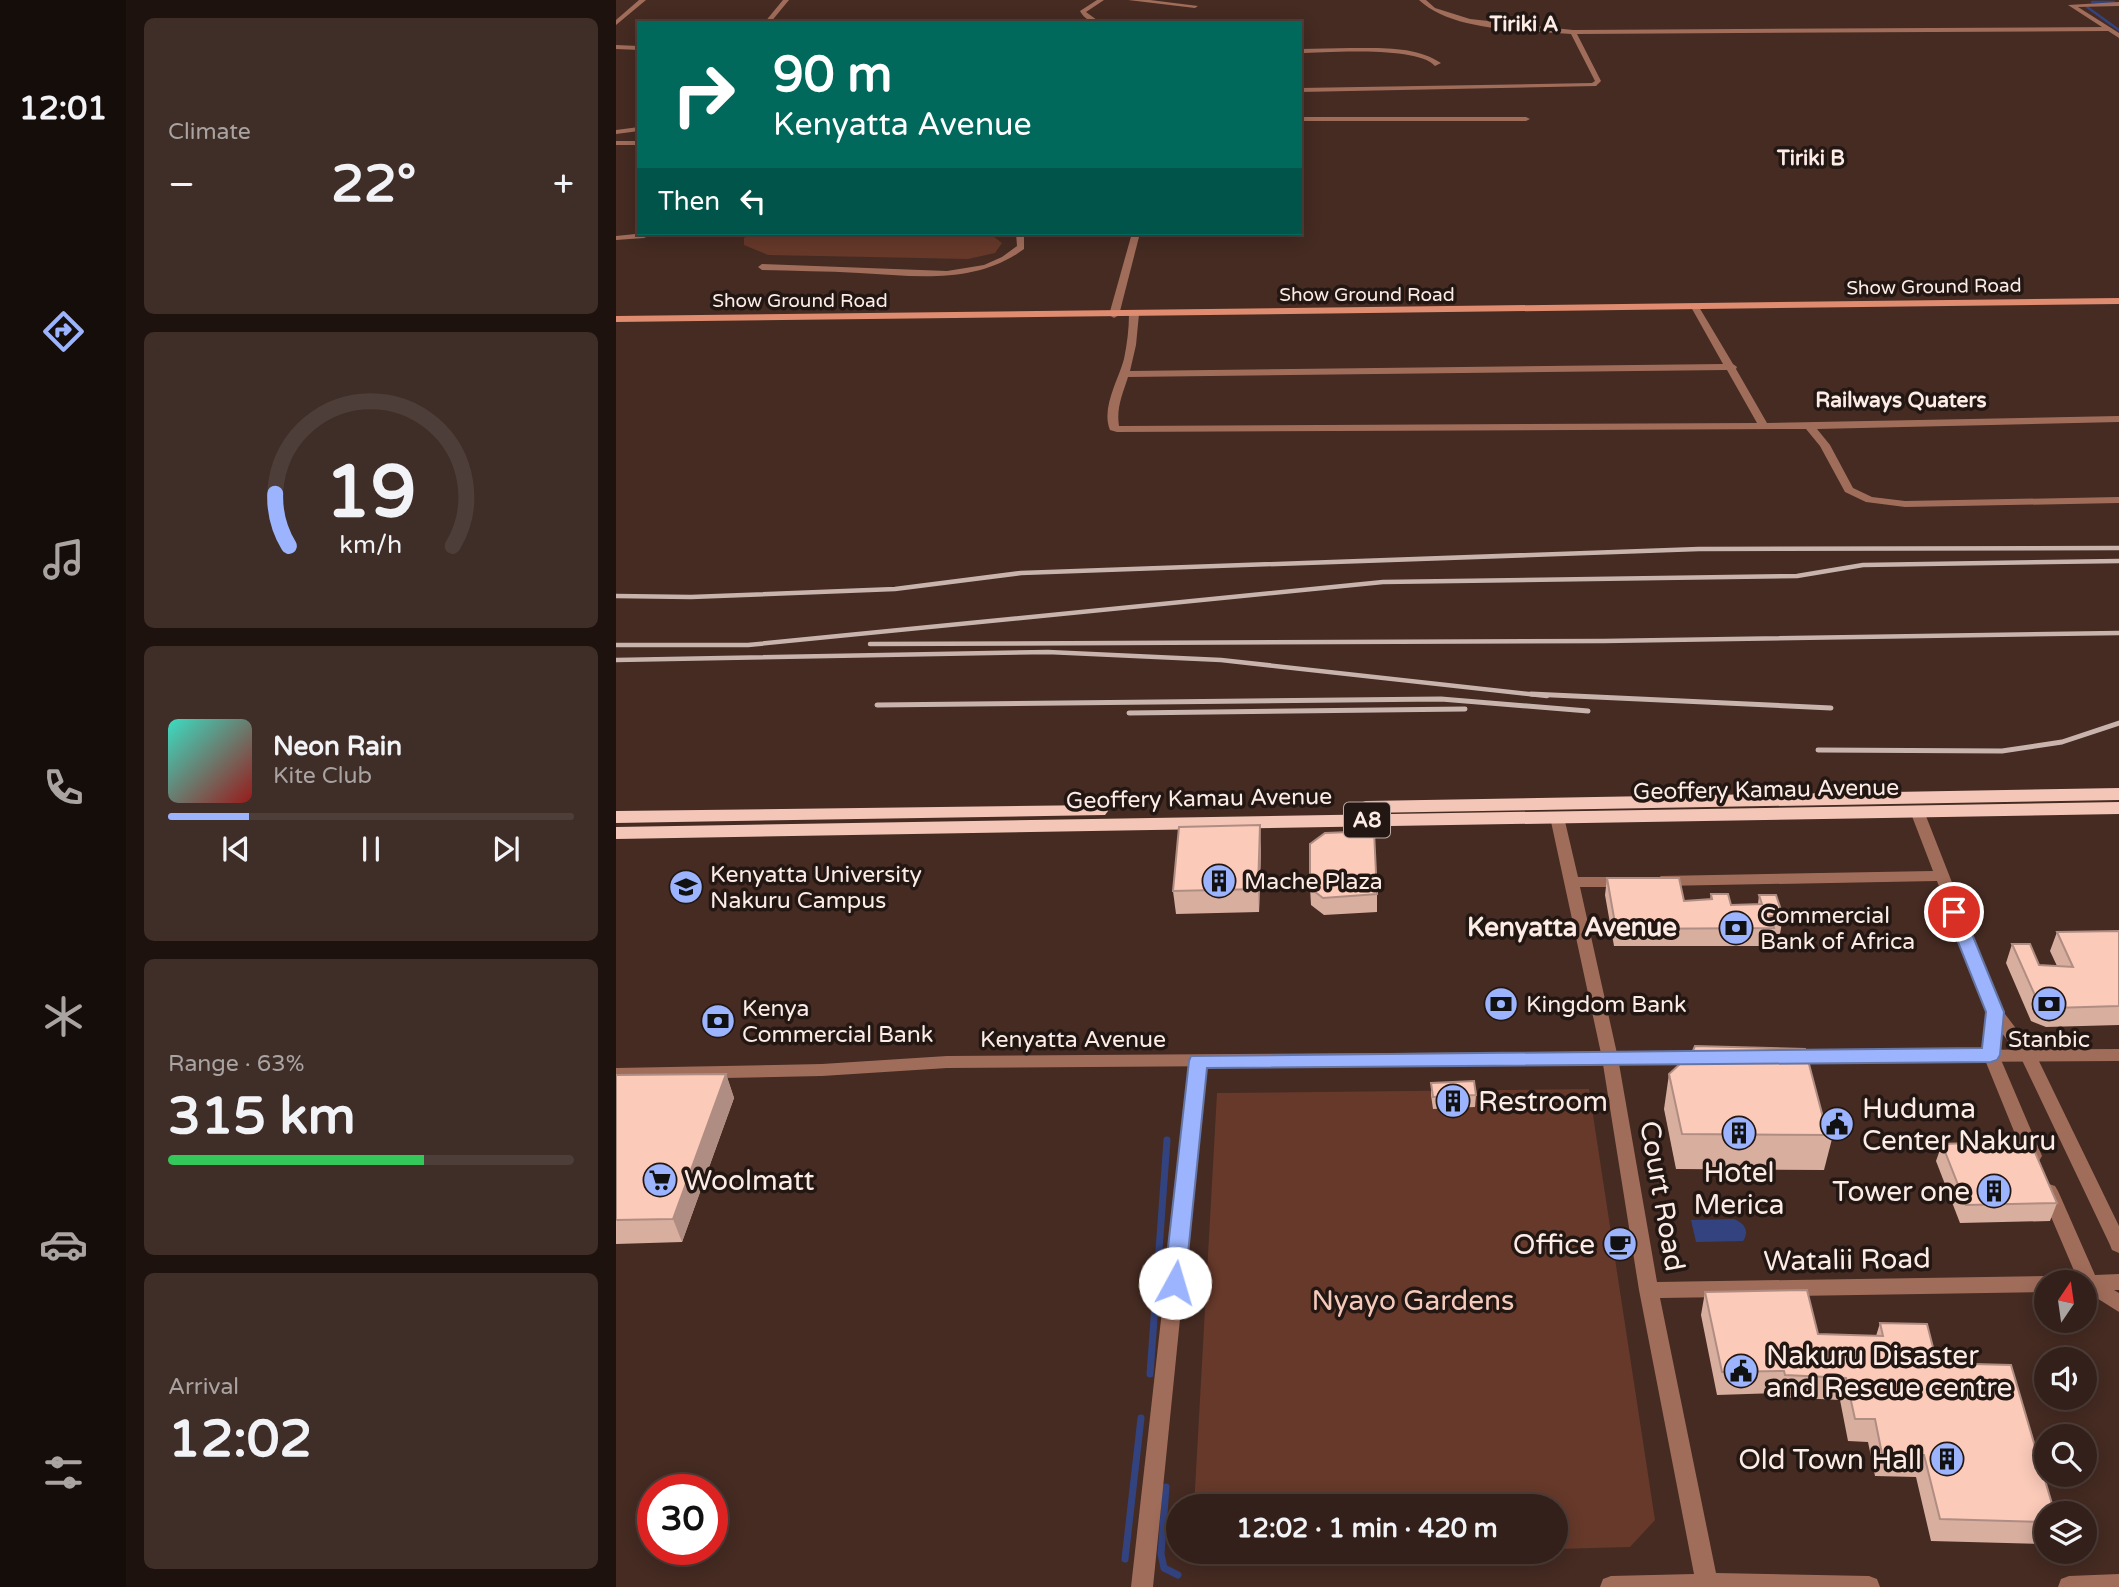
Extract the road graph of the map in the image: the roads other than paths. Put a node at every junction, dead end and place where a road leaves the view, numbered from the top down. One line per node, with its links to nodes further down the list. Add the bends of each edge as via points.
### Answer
1 (643, 0): 12 (street)
2 (786, 0): 10 (street)
3 (1101, 0): 11 (street, via 1083,11)
4 (1131, 0): 9 (street)
5 (1422, 0): 14 (street, via 1431,9 1455,18)
6 (2062, 0): 8 (street)
7 (2119, 4): 8 (street)
8 (2071, 5): 13 (street)
9 (1195, 6)
10 (769, 21)
11 (1095, 21)
12 (616, 23)
13 (2109, 29): 14 (street); 15 (street)
14 (1573, 32): 20 (street, via 1598,81 1594,85)
15 (2119, 36)
16 (616, 47): 17 (street)
17 (637, 48)
18 (1302, 51): 19 (street, via 1402,53)
19 (1435, 64)
20 (1302, 90)
21 (1302, 119): 22 (street)
22 (1526, 119)
23 (637, 129): 24 (street)
24 (616, 132)
25 (616, 143): 26 (street)
26 (637, 143)
27 (646, 235): 30 (street)
28 (1020, 235): 31 (street, via 1021,247 1013,255 964,271)
29 (1135, 235): 35 (street)
30 (616, 238)
31 (762, 267)
32 (2119, 301): 33 (main road, Show Ground Road)
33 (1695, 307): 34 (main road, Show Ground Road); 37 (street)
34 (1135, 314): 35 (main road, Show Ground Road); 38 (street)
35 (1114, 315): 36 (main road, Show Ground Road)
36 (616, 319)
37 (1732, 367): 38 (street); 40 (street)
38 (1125, 374): 40 (street, via 1111,421 1114,428 1123,430)
39 (2119, 419): 41 (street)
40 (1764, 426): 41 (street)
41 (1809, 426): 42 (street, via 1849,490 1870,500 1905,504)
42 (2119, 500)
43 (2119, 794): 46 (highway, Geoffery Kamau Avenue / A8)
44 (2119, 808): 45 (highway, Geoffery Kamau Avenue / A8)
45 (1917, 811): 47 (highway, Geoffery Kamau Avenue / A8); 49 (street)
46 (616, 817)
47 (1557, 817): 48 (highway, Geoffery Kamau Avenue / A8); 50 (street, Court Road)
48 (616, 833)
49 (1941, 876): 50 (street); 51 (street)
50 (1573, 882): 57 (street, Court Road)
51 (1995, 1012): 52 (street); 53 (street)
52 (1991, 1055): 53 (street); 56 (street); 61 (street)
53 (2028, 1055): 54 (street); 60 (street)
54 (2119, 1055)
55 (1717, 1057): 57 (street, Kenyatta Avenue)
56 (1771, 1057)
57 (1610, 1058): 58 (street, Kenyatta Avenue); 65 (street, Court Road)
58 (1198, 1061): 59 (street, Kenyatta Avenue, via 947,1062); 70 (street)
59 (616, 1074)
60 (2119, 1245)
61 (2082, 1270)
62 (2119, 1282): 63 (street)
63 (2097, 1283)
64 (2034, 1284): 65 (street, Watalii Road)
65 (1649, 1290): 69 (street, Court Road)
66 (2097, 1290): 67 (street)
67 (2119, 1304)
68 (2119, 1585): 73 (street)
69 (1707, 1586): 71 (street); 72 (street)
70 (1142, 1587)
71 (1611, 1587)
72 (1869, 1587)
73 (2069, 1587)

